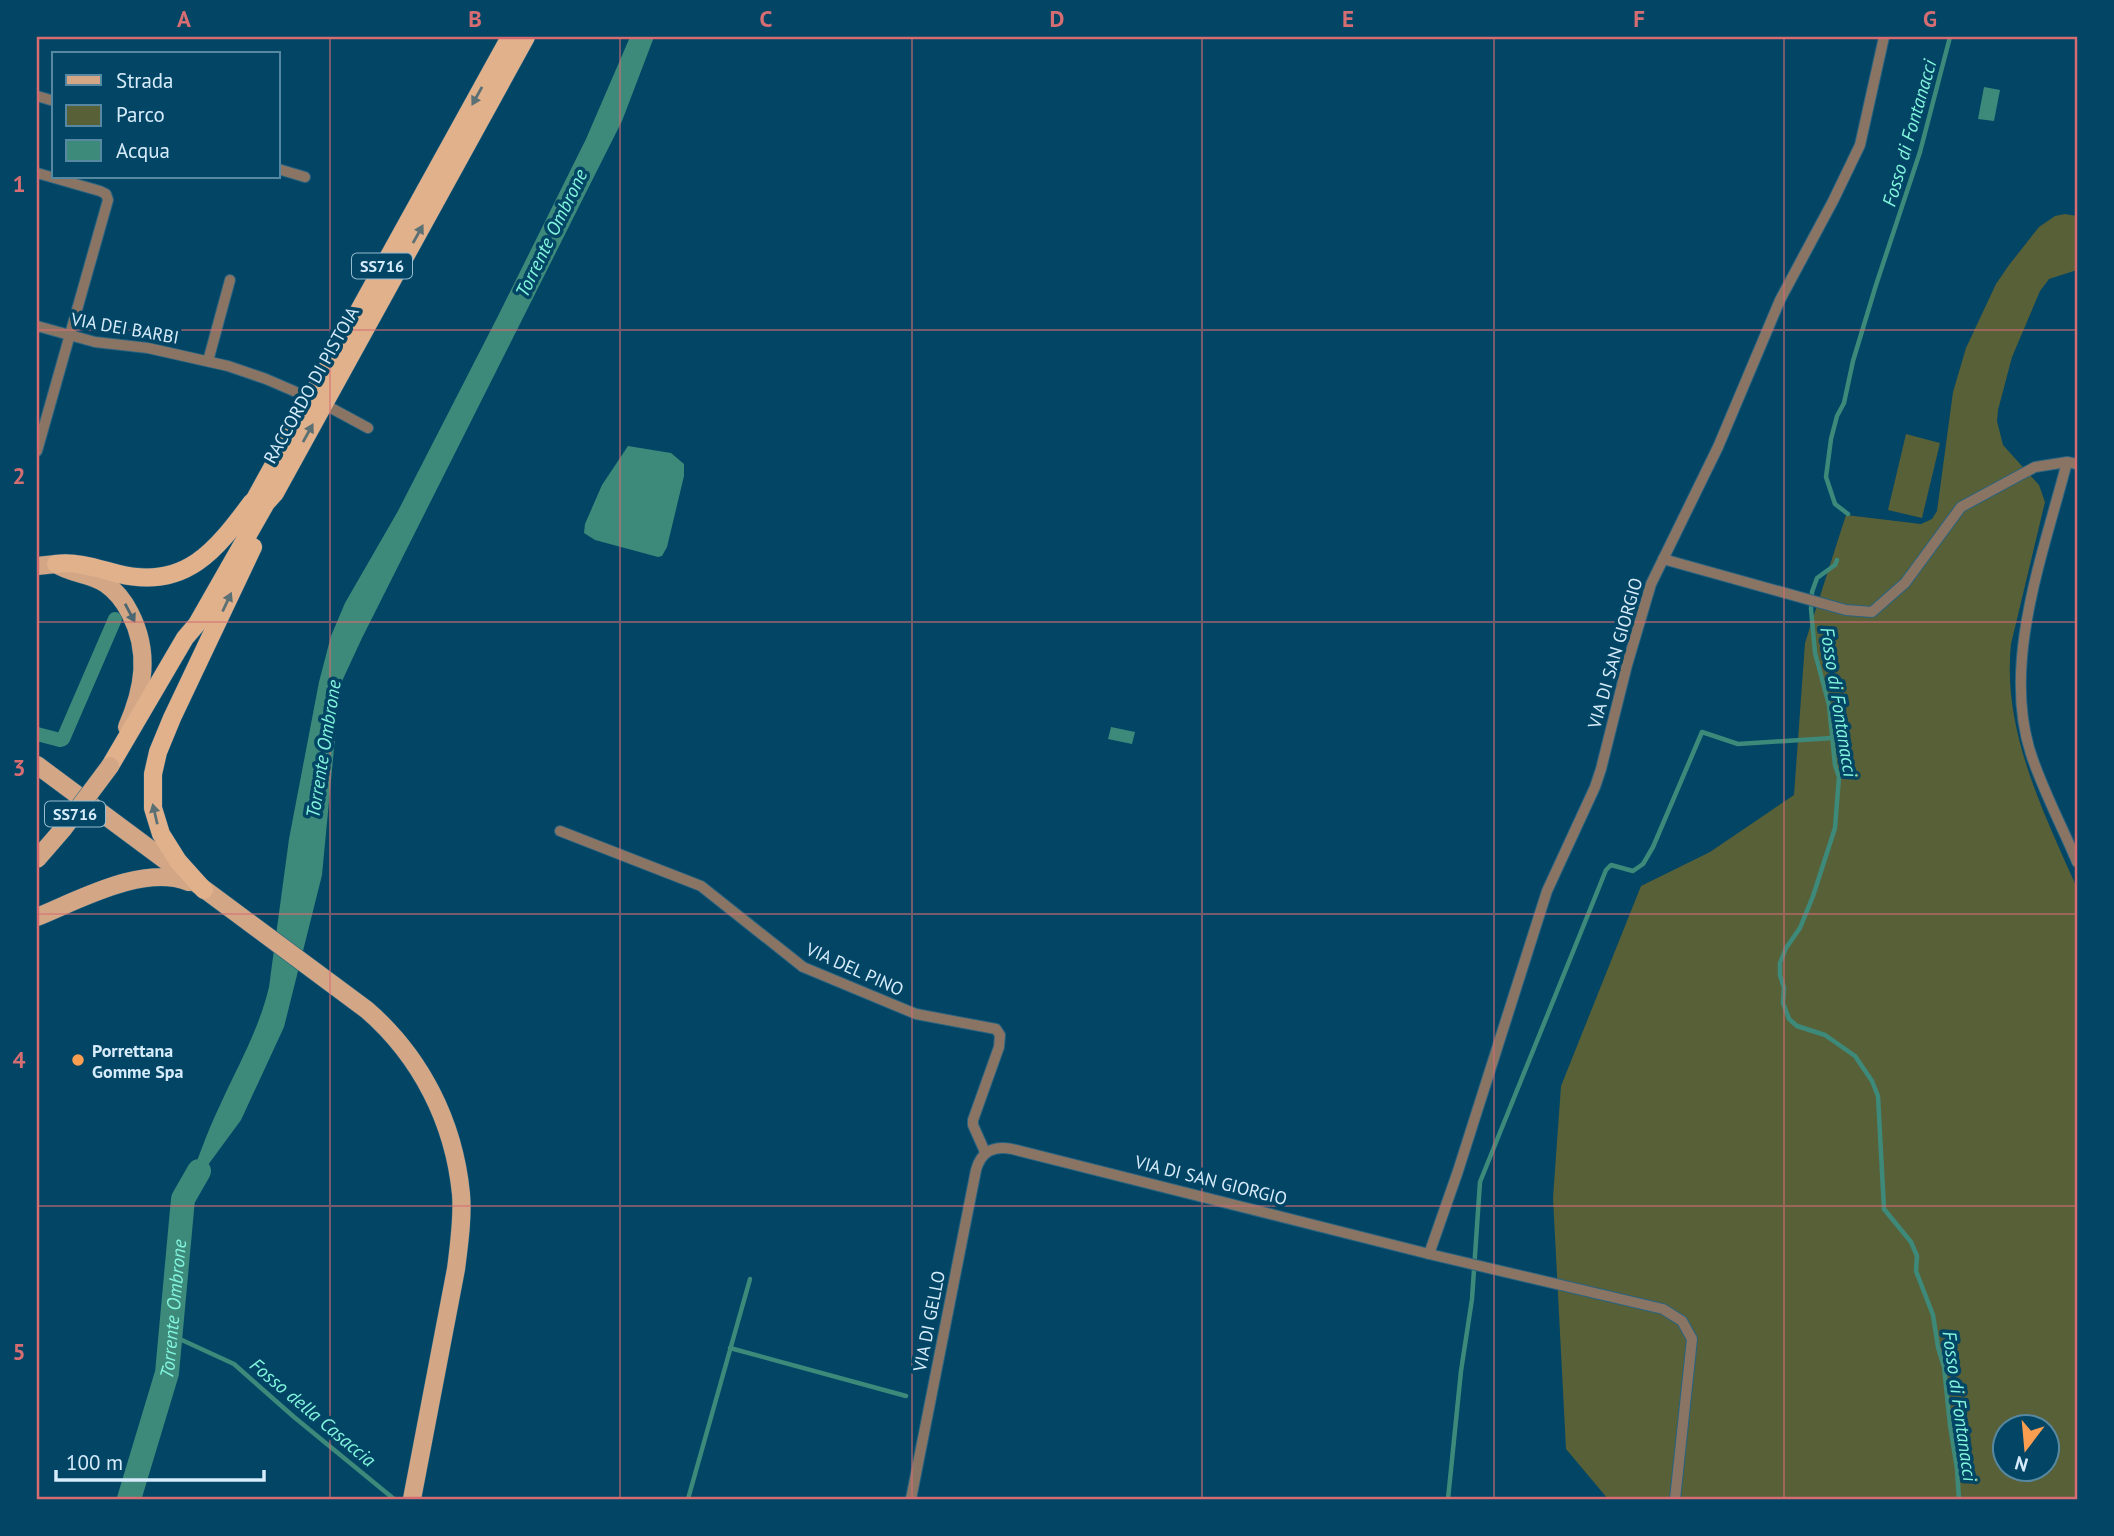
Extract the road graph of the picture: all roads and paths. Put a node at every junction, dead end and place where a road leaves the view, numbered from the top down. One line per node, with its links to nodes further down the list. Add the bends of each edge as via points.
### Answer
1 (510, 37): 17 (highway, RACCORDO DI PISTOIA / SS716, one-way to 17)
2 (526, 37): 16 (highway, RACCORDO DI PISTOIA / SS716, one-way to 2)
3 (1884, 37): 18 (street, VIA DI SAN GIORGIO, via 1860,145 1780,300 1718,447)
4 (280, 170): 5 (street)
5 (305, 177)
6 (54, 178): 9 (street, via 107,197)
7 (230, 280): 10 (street)
8 (37, 326): 9 (street, VIA DEI BARBI)
9 (70, 336): 10 (street, VIA DEI BARBI); 14 (street)
10 (208, 361): 11 (street, VIA DEI BARBI)
11 (303, 395)
12 (331, 408): 13 (street)
13 (368, 428)
14 (37, 452)
15 (2072, 463): 18 (street, via 2035,467 1961,507 1905,583 1872,612 1846,610); 26 (street, via 2024,629 2020,692 2031,753)
16 (275, 493): 21 (highway, RACCORDO DI PISTOIA / SS716); 27 (highway, one-way to 16, via 161,834 153,808 153,774 172,718)
17 (256, 497): 19 (highway, via 211,552 174,574 138,578); 21 (highway, RACCORDO DI PISTOIA / SS716)
18 (1662, 559): 30 (street, VIA DI SAN GIORGIO, via 1647,597 1595,787 1547,891)
19 (56, 564): 20 (main road); 23 (main road, one-way to 23, via 105,583 121,597 139,632 143,682)
20 (37, 566)
21 (185, 638): 23 (highway, RACCORDO DI PISTOIA / SS716)
22 (37, 765): 27 (main road)
23 (110, 766): 25 (main road, RACCORDO DI PISTOIA / SS716, bridge)
24 (560, 831): 29 (street, VIA DEL PINO, via 701,886 803,967 904,1010 996,1029 999,1047 973,1115)
25 (37, 859)
26 (2077, 862)
27 (204, 890): 28 (main road, via 176,878 153,877 123,883); 31 (main road, via 383,1024 425,1079 446,1125 461,1196 456,1269)
28 (37, 917)
29 (985, 1152): 30 (street, VIA DI SAN GIORGIO, via 997,1147 1012,1149); 32 (street, VIA DI GELLO, via 976,1170)
30 (1429, 1254): 33 (street, VIA DI SAN GIORGIO, via 1663,1309 1682,1321 1692,1339)
31 (412, 1499)
32 (911, 1499)
33 (1675, 1499)

